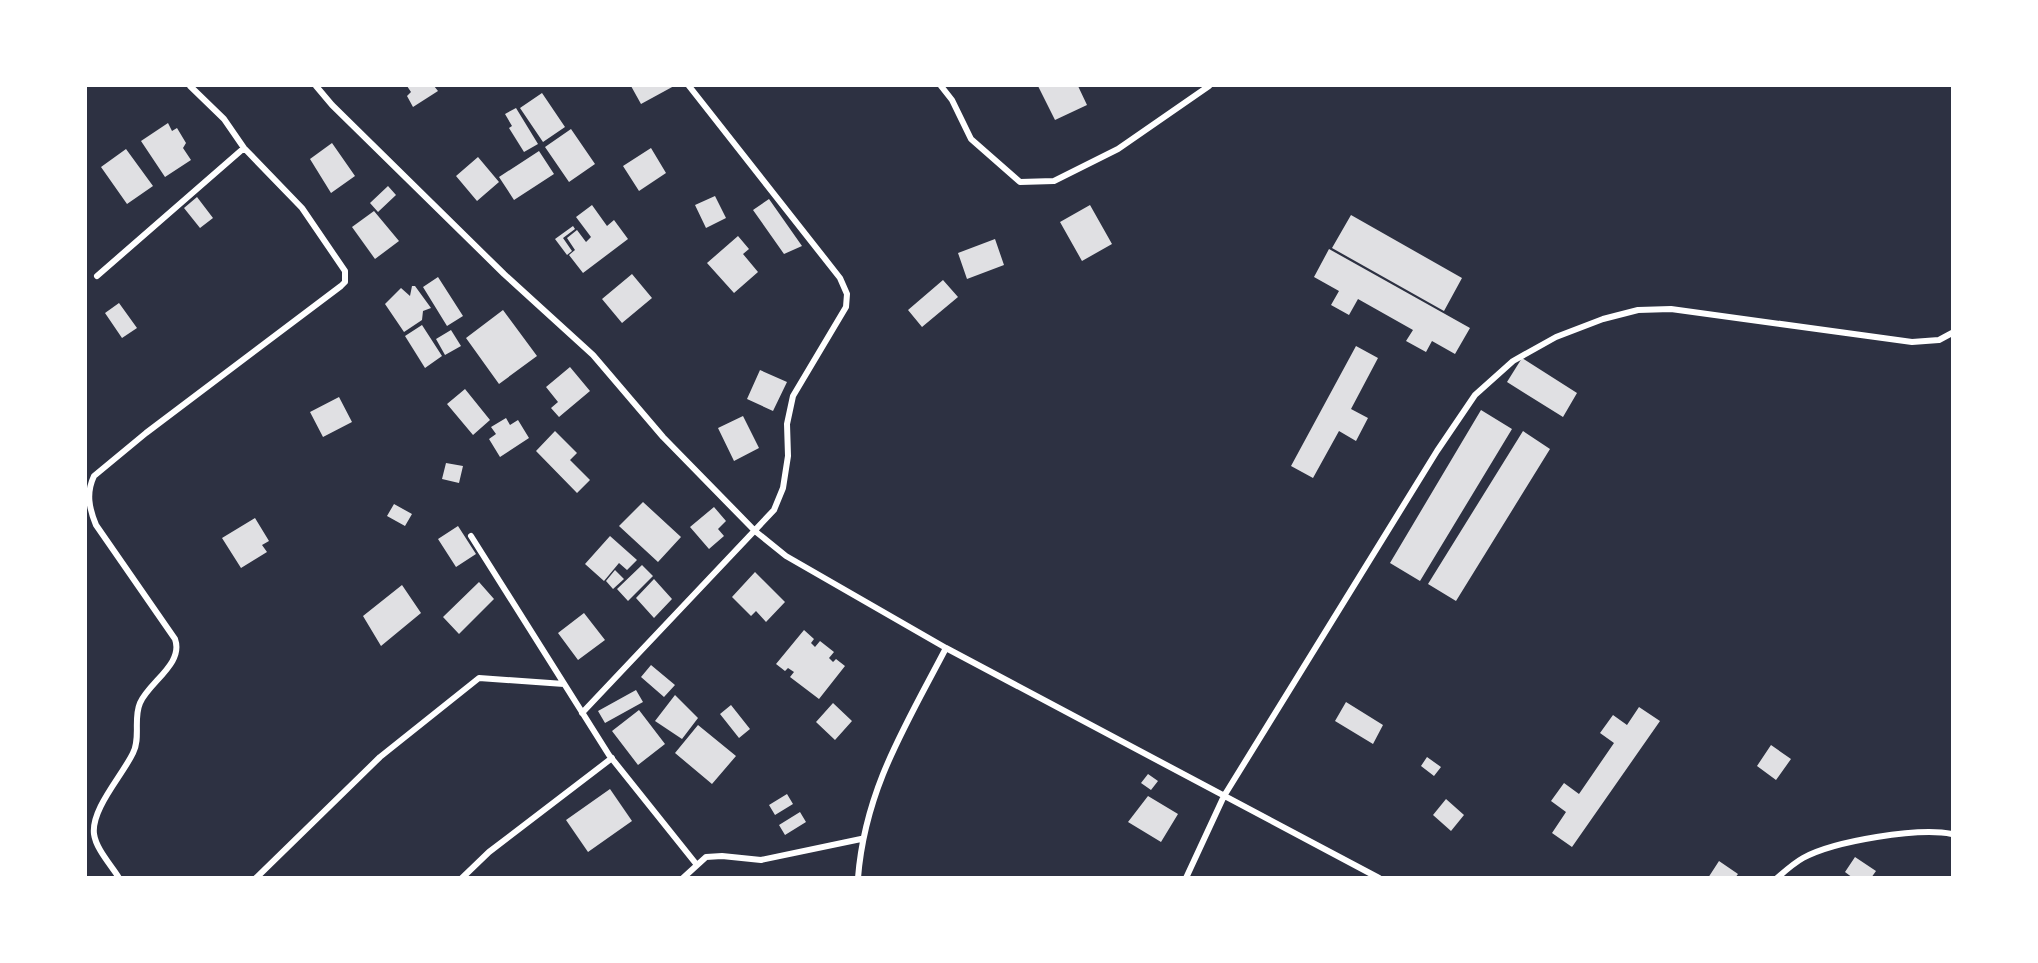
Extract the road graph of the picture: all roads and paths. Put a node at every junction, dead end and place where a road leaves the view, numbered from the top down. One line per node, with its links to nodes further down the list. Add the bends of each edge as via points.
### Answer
1 (190, 86): 6 (street, via 224,119)
2 (316, 86): 9 (street, via 504,274 593,355 663,437)
3 (689, 86): 9 (street, via 840,278 847,294 841,319 793,396 783,488 774,510)
4 (941, 86): 5 (street, via 971,139 1020,182 1054,181 1118,149)
5 (1209, 86)
6 (244, 148): 7 (street); 19 (street, via 302,208 346,277 341,286 146,433 94,476 90,485 90,512 96,525 175,639 178,650 141,700 136,748 96,816 95,841)
7 (97, 276)
8 (1953, 333): 15 (street, via 1939,340 1912,342 1671,309 1638,310 1556,338 1513,361 1475,395 1437,452)
9 (755, 531): 11 (street, via 786,556); 13 (street)
10 (471, 536): 12 (street)
11 (946, 648): 15 (street); 17 (street, via 878,783)
12 (564, 684): 13 (street); 20 (street, via 479,678 380,757)
13 (582, 713): 14 (street)
14 (612, 758): 18 (street); 21 (street, via 489,852)
15 (1224, 796): 24 (street); 25 (street)
16 (1953, 834): 26 (street, via 1938,831 1858,841 1804,857)
17 (861, 839): 18 (street, via 761,860 706,857); 23 (street)
18 (697, 865): 22 (street)
19 (119, 878)
20 (256, 878)
21 (462, 878)
22 (683, 878)
23 (858, 878)
24 (1186, 878)
25 (1379, 878)
26 (1777, 878)

